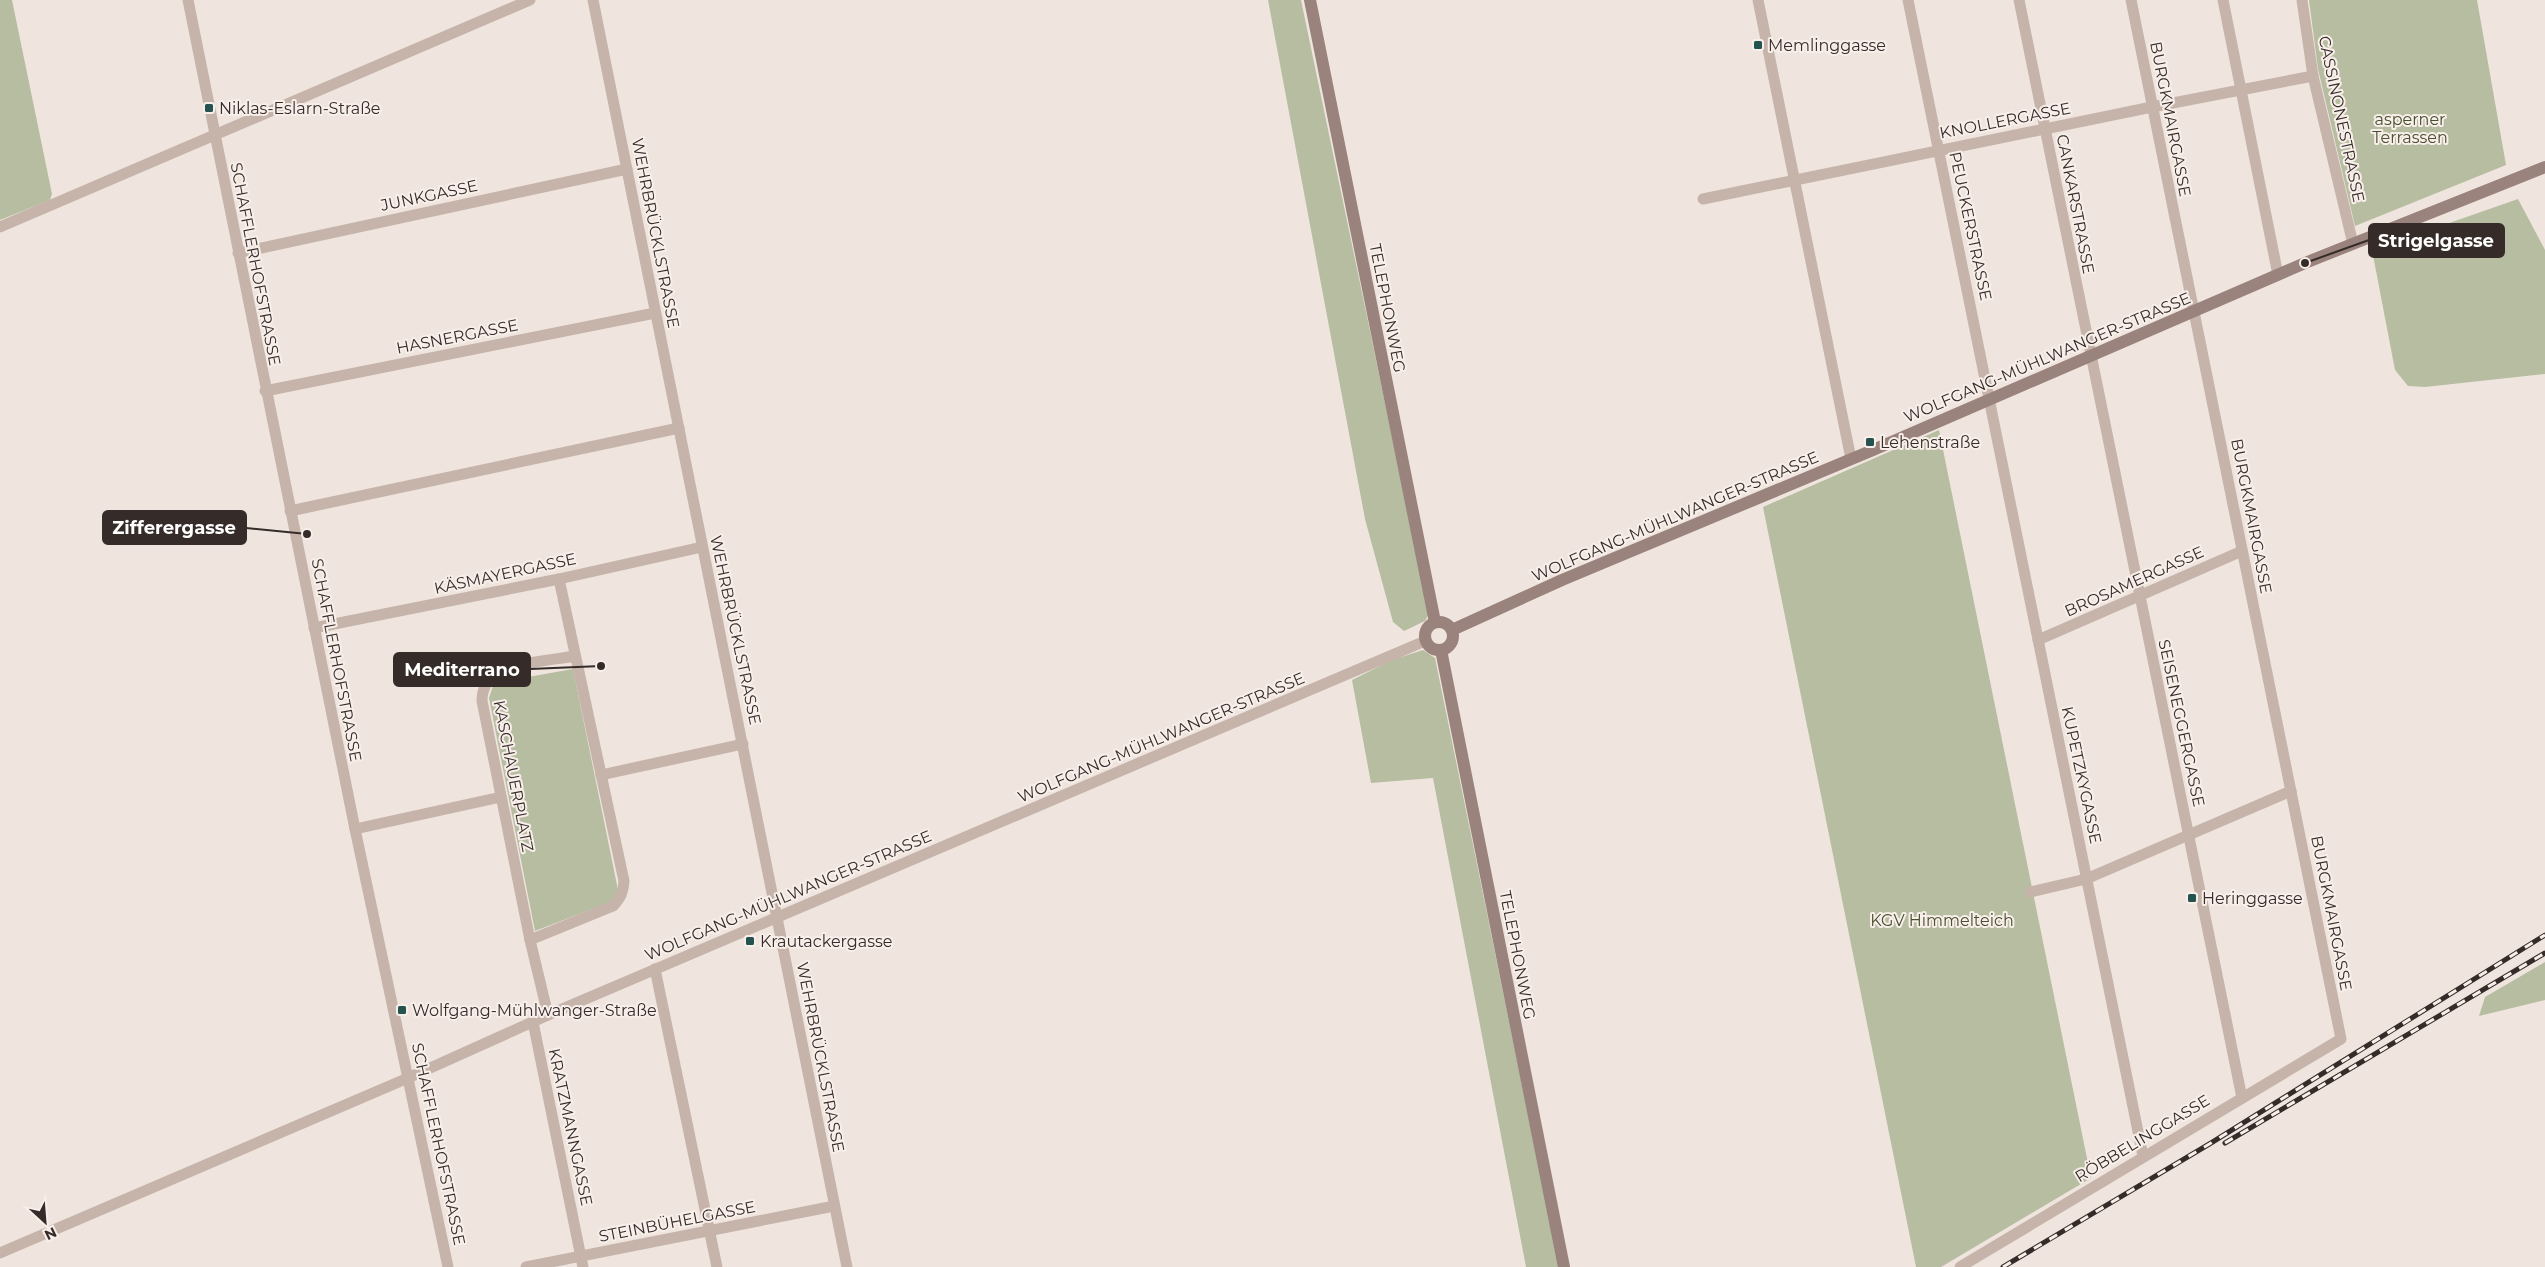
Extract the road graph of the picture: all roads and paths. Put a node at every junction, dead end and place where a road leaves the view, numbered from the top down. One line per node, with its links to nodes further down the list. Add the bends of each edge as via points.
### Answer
1 (188, 0): 15 (street, SCHAFFLERHOFSTRASSE)
2 (530, 0): 15 (street)
3 (593, 0): 18 (street, WEHRBRÜCKLSTRASSE)
4 (1310, 0): 37 (street, TELEPHONWEG)
5 (1758, 0): 19 (street)
6 (1908, 0): 16 (street, PEUCKERSTRASSE)
7 (2019, 0): 14 (street, CANKARSTRASSE)
8 (2131, 0): 13 (street, BURGKMAIRGASSE)
9 (2223, 0): 12 (street)
10 (2302, 0): 11 (street, CASSINONESTRASSE)
11 (2313, 76): 12 (street, KNOLLERGASSE); 22 (street, CASSINONESTRASSE)
12 (2241, 90): 13 (street, KNOLLERGASSE); 24 (street)
13 (2152, 107): 14 (street, KNOLLERGASSE); 25 (street, BURGKMAIRGASSE)
14 (2044, 129): 16 (street, KNOLLERGASSE); 27 (street, CANKARSTRASSE)
15 (214, 135): 21 (street); 23 (street, SCHAFFLERHOFSTRASSE)
16 (1938, 150): 19 (street, KNOLLERGASSE); 29 (street, PEUCKERSTRASSE)
17 (2545, 167): 22 (street, WOLFGANG-MÜHLWANGER-STRASSE)
18 (627, 169): 23 (street, JUNKGASSE); 26 (street, WEHRBRÜCKLSTRASSE)
19 (1794, 180): 20 (street, KNOLLERGASSE); 31 (street)
20 (1704, 199)
21 (0, 227)
22 (2353, 244): 24 (street, WOLFGANG-MÜHLWANGER-STRASSE)
23 (238, 253): 28 (street, SCHAFFLERHOFSTRASSE)
24 (2278, 275): 25 (street, WOLFGANG-MÜHLWANGER-STRASSE)
25 (2193, 311): 27 (street, WOLFGANG-MÜHLWANGER-STRASSE); 34 (street, BURGKMAIRGASSE)
26 (656, 312): 28 (street, HASNERGASSE); 30 (street, WEHRBRÜCKLSTRASSE)
27 (2090, 356): 29 (street, WOLFGANG-MÜHLWANGER-STRASSE); 36 (street, SEISENEGGERGASSE)
28 (265, 390): 32 (street, SCHAFFLERHOFSTRASSE)
29 (1990, 400): 31 (street, WOLFGANG-MÜHLWANGER-STRASSE); 40 (street, KUPETZKYGASSE)
30 (679, 428): 32 (street); 33 (street, WEHRBRÜCKLSTRASSE)
31 (1851, 459): 39 (street, WOLFGANG-MÜHLWANGER-STRASSE, via 1562,580)
32 (290, 511): 38 (street, SCHAFFLERHOFSTRASSE)
33 (702, 547): 35 (street, KÄSMAYERGASSE); 44 (street, WEHRBRÜCKLSTRASSE)
34 (2242, 551): 36 (street, BROSAMERGASSE); 46 (street, BURGKMAIRGASSE)
35 (559, 579): 38 (street, KÄSMAYERGASSE); 43 (street)
36 (2139, 596): 40 (street, BROSAMERGASSE); 49 (street, SEISENEGGERGASSE)
37 (1435, 622): 39 (street, via 1445,623); 41 (street, via 1426,630)
38 (314, 628): 48 (street, SCHAFFLERHOFSTRASSE)
39 (1452, 630): 42 (street, via 1450,645)
40 (2038, 640): 50 (street, KUPETZKYGASSE)
41 (1425, 641): 42 (street, via 1429,647); 52 (street, WOLFGANG-MÜHLWANGER-STRASSE)
42 (1442, 650): 69 (street, TELEPHONWEG)
43 (575, 656): 45 (street); 47 (street, KASCHAUERPLATZ, via 499,670 482,691)
44 (742, 744): 45 (street); 52 (street, WEHRBRÜCKLSTRASSE)
45 (601, 776): 53 (street, via 624,881 620,900 613,906)
46 (2291, 792): 49 (street); 57 (street, BURGKMAIRGASSE)
47 (501, 797): 48 (street); 53 (street, KASCHAUERPLATZ)
48 (355, 828): 58 (street, SCHAFFLERHOFSTRASSE)
49 (2189, 836): 50 (street); 59 (street, SEISENEGGERGASSE)
50 (2086, 879): 51 (street); 60 (street, KUPETZKYGASSE)
51 (2030, 892)
52 (776, 918): 54 (street, WOLFGANG-MÜHLWANGER-STRASSE); 61 (street, WEHRBRÜCKLSTRASSE)
53 (530, 940): 55 (street, KASCHAUERPLATZ)
54 (655, 969): 55 (street, WOLFGANG-MÜHLWANGER-STRASSE); 62 (street)
55 (548, 1015): 56 (street, WOLFGANG-MÜHLWANGER-STRASSE)
56 (533, 1022): 58 (street, WOLFGANG-MÜHLWANGER-STRASSE); 64 (street, KRATZMANNGASSE)
57 (2341, 1039): 59 (street, RÖBBELINGGASSE)
58 (408, 1078): 63 (street, WOLFGANG-MÜHLWANGER-STRASSE); 65 (street, SCHAFFLERHOFSTRASSE)
59 (2242, 1098): 60 (street, RÖBBELINGGASSE)
60 (2143, 1156): 70 (street, RÖBBELINGGASSE)
61 (834, 1206): 62 (street, STEINBÜHELGASSE); 68 (street, WEHRBRÜCKLSTRASSE)
62 (709, 1231): 64 (street, STEINBÜHELGASSE); 67 (street)
63 (0, 1253)
64 (582, 1262): 66 (street, STEINBÜHELGASSE)
65 (448, 1267)
66 (526, 1267)
67 (717, 1267)
68 (847, 1267)
69 (1564, 1267)
70 (1960, 1267)

